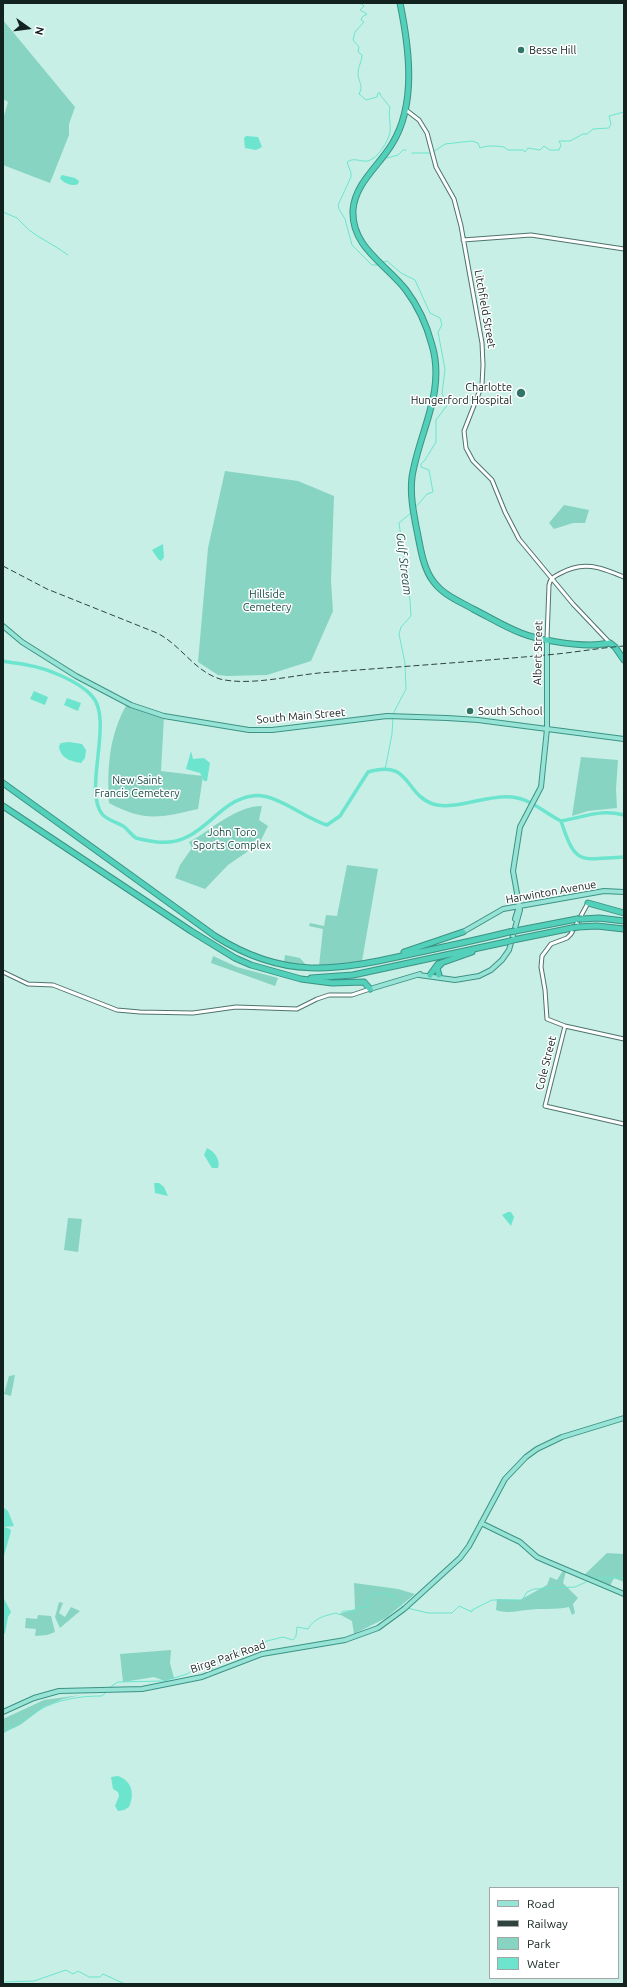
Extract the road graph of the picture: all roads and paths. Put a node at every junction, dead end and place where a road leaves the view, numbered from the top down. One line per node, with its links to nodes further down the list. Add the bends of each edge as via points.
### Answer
1 (400, 3): 2 (highway, via 408,64)
2 (406, 110): 3 (street, Litchfield Street, via 419,120 427,133 437,169 456,203); 8 (highway, via 396,138 364,182 354,203 354,221 358,237 367,250 404,288 418,309 432,345 437,367 436,390 412,476 413,511 425,564 437,586 458,601 511,629 528,636)
3 (463, 240): 4 (street, via 531,236); 6 (street, Litchfield Street, via 482,343 483,365 482,384 464,431 466,448 473,461 492,480 519,539)
4 (624, 250)
5 (624, 577): 6 (street, via 604,569 583,565 565,570)
6 (551, 579): 8 (street, Albert Street); 9 (street, Litchfield Street)
7 (3, 626): 11 (main road, South Main Street, via 22,642 76,676 131,705 164,716 253,730 393,716 478,720)
8 (547, 639): 9 (highway, via 588,645); 11 (main road, Albert Street)
9 (610, 643): 10 (highway, Litchfield Street)
10 (624, 660)
11 (547, 729): 12 (main road, South Main Street); 18 (main road, Albert Street, via 541,787 520,828 513,871)
12 (624, 739)
13 (3, 783): 25 (highway, via 206,930 243,953 274,963 304,968 336,968)
14 (3, 806): 29 (highway, via 220,949 251,965)
15 (624, 892): 16 (main road, Harwinton Avenue, via 604,891)
16 (588, 894): 17 (main road); 18 (main road, Harwinton Avenue)
17 (588, 903): 19 (highway); 31 (street, via 568,938 551,944 542,956 547,1019)
18 (519, 906): 22 (main road, Harwinton Avenue, via 503,909); 27 (main road, via 509,950 491,970 465,980); 28 (main road, via 507,947 491,967 465,978)
19 (624, 913)
20 (624, 921): 25 (highway, bridge, via 579,919)
21 (624, 929): 23 (highway, bridge, via 597,926 575,928)
22 (463, 932): 25 (highway)
23 (494, 945): 24 (highway); 29 (highway, via 353,975 315,978)
24 (445, 961): 27 (highway, via 435,966); 28 (highway, via 437,968)
25 (370, 963)
26 (3, 972): 30 (street, via 24,983 53,985 122,1010 193,1013 236,1007 292,1009 329,995 352,995)
27 (430, 974): 28 (main road); 30 (main road)
28 (439, 975)
29 (286, 976): 30 (highway, via 332,983 364,982)
30 (370, 989)
31 (565, 1026): 32 (street); 33 (street, Cole Street, via 545,1106)
32 (624, 1038)
33 (624, 1124)
34 (624, 1418): 35 (main road, Birge Park Road, via 562,1437 528,1455 506,1479)
35 (481, 1523): 36 (main road, via 523,1544 547,1562); 37 (main road, Birge Park Road, via 460,1558 424,1592 384,1625 359,1636 272,1651 202,1677 168,1685 142,1689 48,1693)
36 (624, 1594)
37 (3, 1712)

